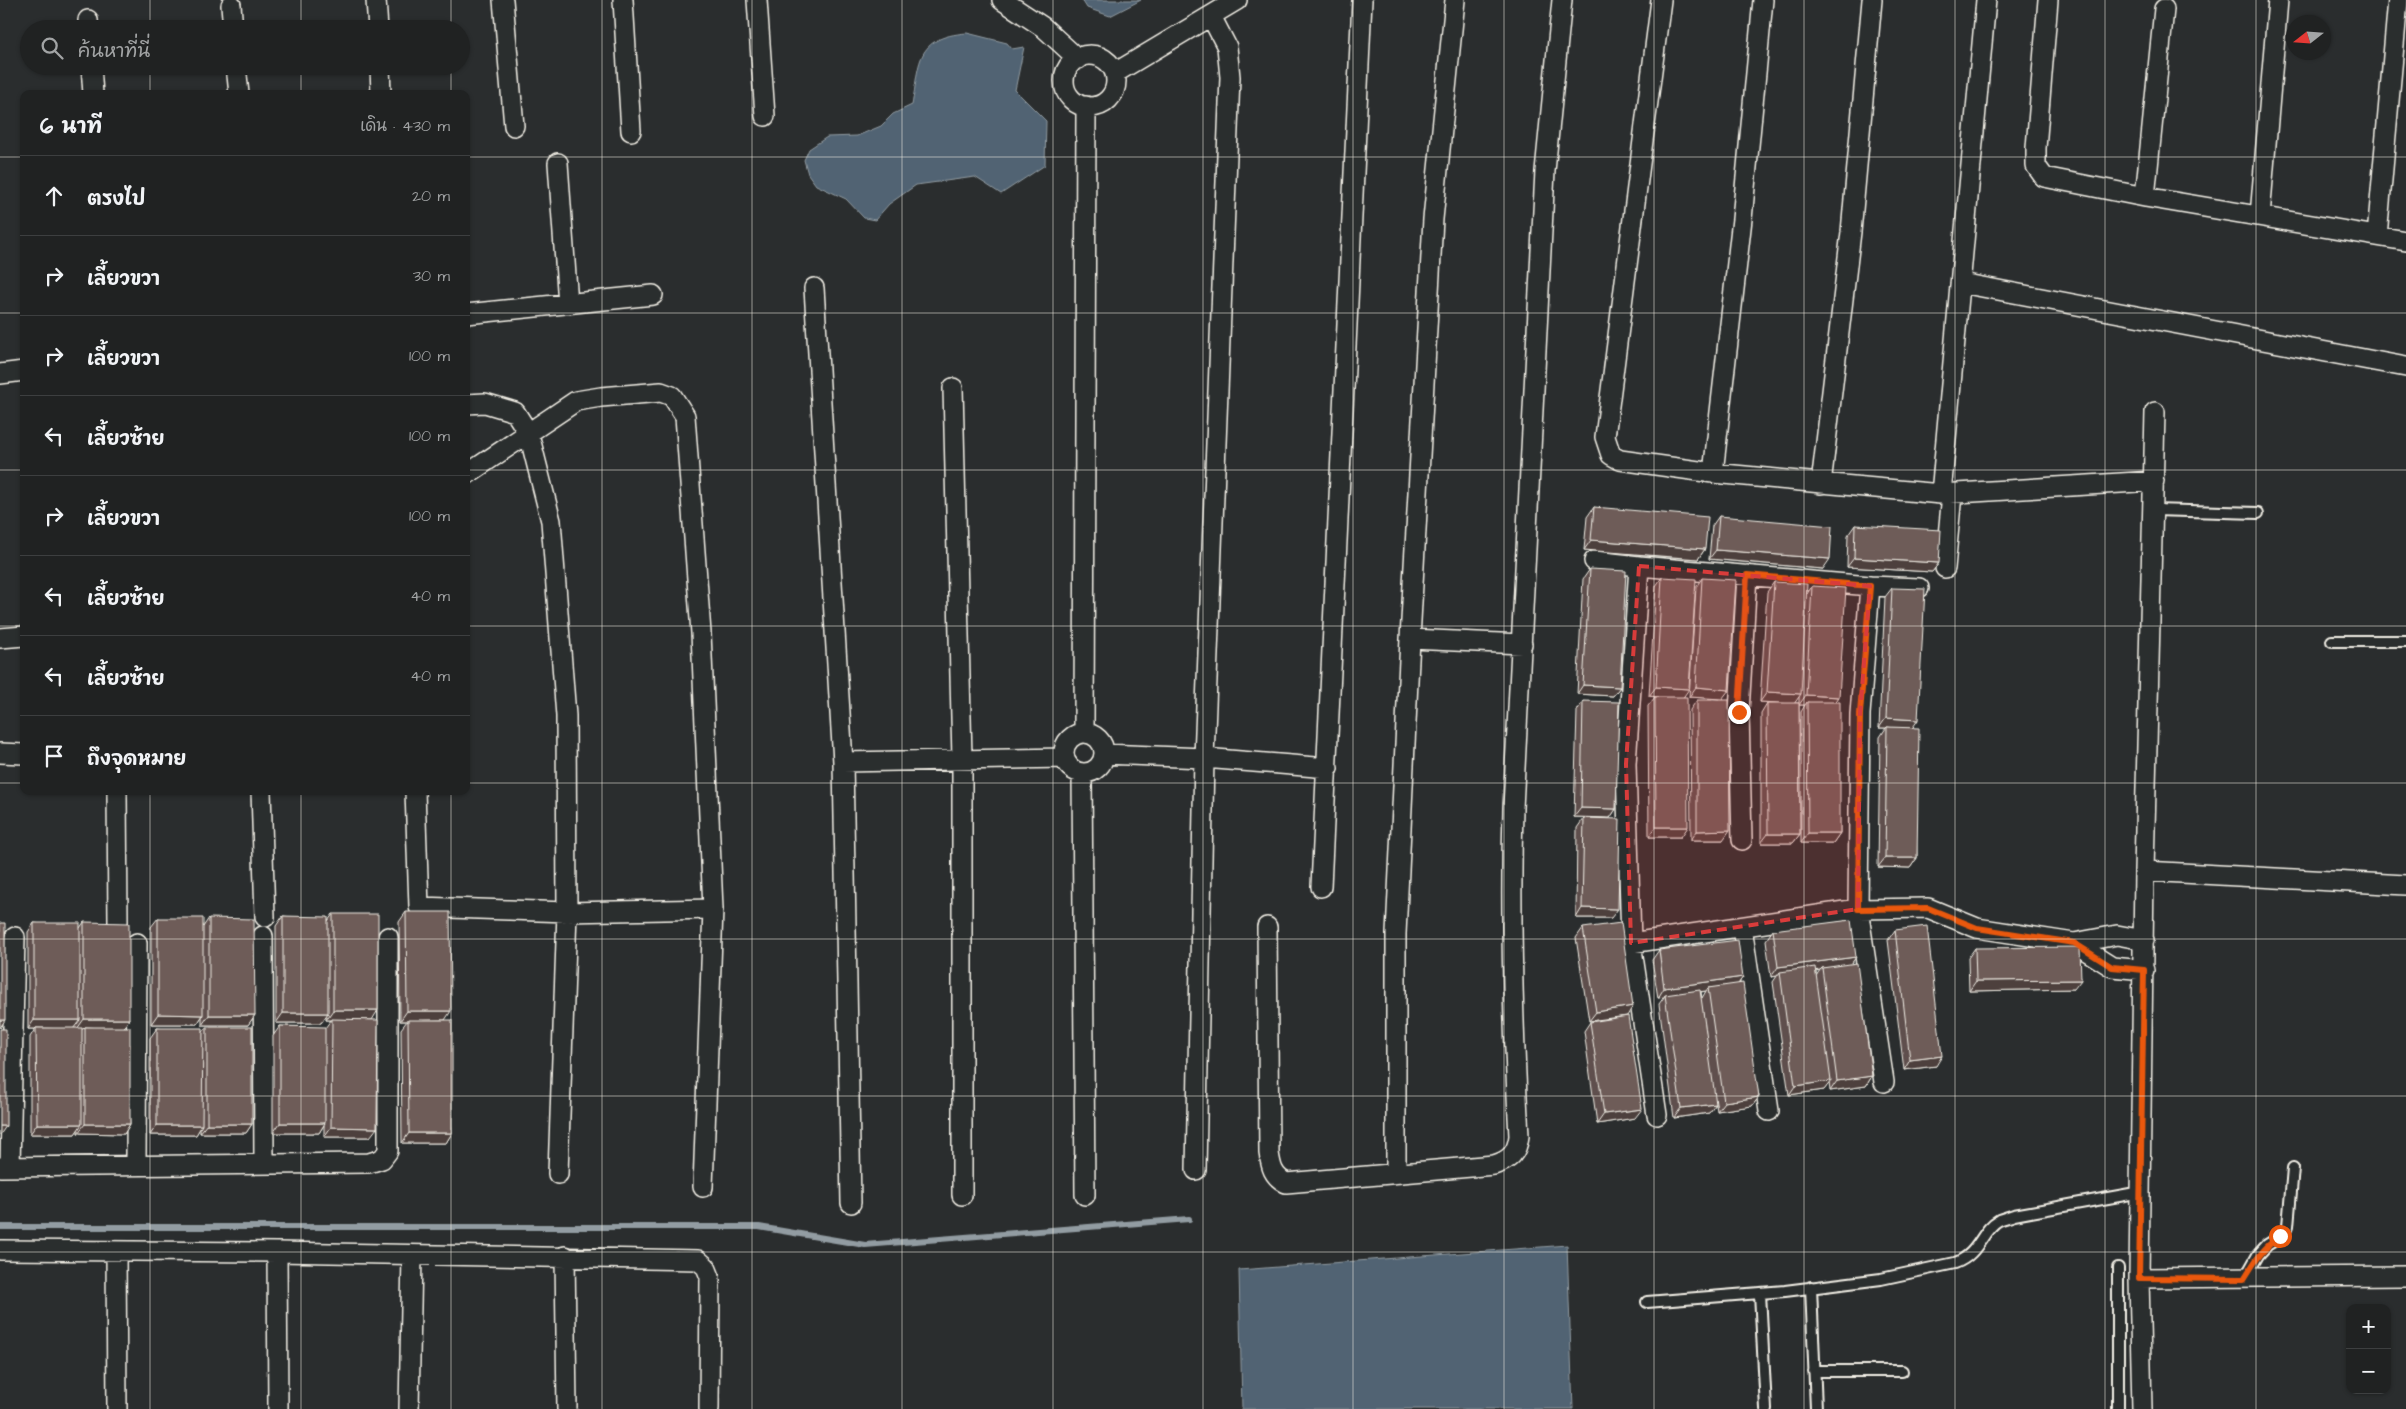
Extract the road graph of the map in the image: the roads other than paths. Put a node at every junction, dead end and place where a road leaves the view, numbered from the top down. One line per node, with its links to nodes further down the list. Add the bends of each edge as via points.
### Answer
1 (376, 0): 22 (street)
2 (503, 0): 34 (street)
3 (623, 0): 35 (street)
4 (757, 0): 32 (street)
5 (1002, 0): 18 (street)
6 (1237, 0): 20 (street)
7 (1362, 0): 80 (street)
8 (1455, 0): 68 (street, via 1433,219)
9 (1562, 0): 71 (street, via 1545,171)
10 (1661, 0): 54 (street, via 1605,437 1611,455 1620,460)
11 (1763, 0): 54 (street)
12 (1872, 0): 56 (street, via 1851,232)
13 (1986, 0): 41 (street)
14 (2048, 0): 37 (street, via 2036,166 2044,177)
15 (2278, 0): 38 (street)
16 (2401, 4): 33 (street)
17 (231, 5): 21 (street)
18 (1020, 5): 23 (street)
19 (2164, 10): 37 (street)
20 (1211, 16): 24 (street); 78 (street, via 1227,47 1230,77)
21 (232, 20)
22 (377, 20)
23 (1078, 58): 24 (street, via 1104,59); 31 (street, via 1071,64 1065,81 1071,98)
24 (1115, 73): 31 (street, via 1110,98 1094,107)
25 (92, 75): 28 (street)
26 (237, 75): 29 (street)
27 (380, 75): 30 (street)
28 (93, 90)
29 (239, 90)
30 (381, 90)
31 (1086, 106): 72 (street)
32 (765, 116)
33 (2398, 120): 39 (street)
34 (514, 126)
35 (631, 131)
36 (558, 163): 44 (street)
37 (2145, 197): 38 (street)
38 (2260, 216): 39 (street)
39 (2377, 236): 40 (street)
40 (2406, 241)
41 (1961, 283): 46 (street); 57 (street)
42 (814, 288): 79 (street)
43 (653, 295): 44 (street)
44 (568, 304): 45 (street)
45 (470, 314)
46 (2406, 367)
47 (20, 372): 48 (street)
48 (0, 374)
49 (953, 388): 76 (street)
50 (470, 404): 52 (street, via 485,403 515,412)
51 (2155, 412): 55 (street)
52 (528, 434): 53 (street); 89 (street, via 576,401 601,396 660,392 672,396 685,416 701,633); 91 (street, via 551,521 566,716)
53 (470, 472)
54 (1713, 473): 56 (street)
55 (2154, 481): 57 (street); 58 (street)
56 (1822, 484): 57 (street)
57 (1946, 494): 62 (street)
58 (2154, 510): 59 (lane); 86 (street)
59 (2258, 514)
60 (1594, 560): 61 (street)
61 (1639, 566): 63 (street); 101 (street, via 1626,764)
62 (1945, 568)
63 (1747, 575): 64 (street); 85 (street, via 1739,712)
64 (1870, 586): 65 (street); 90 (street, via 1860,714)
65 (1919, 588)
66 (20, 636): 67 (street)
67 (0, 638)
68 (1410, 639): 71 (street); 112 (street, via 1396,934)
69 (2332, 641): 70 (lane)
70 (2406, 641)
71 (1522, 644): 112 (street, via 1510,906 1518,1147 1513,1156 1494,1165)
72 (1084, 732): 75 (street, via 1102,744); 77 (street, via 1072,736 1064,746)
73 (0, 753): 74 (street)
74 (20, 754)
75 (1104, 754): 78 (street); 81 (street, via 1101,764 1093,772)
76 (962, 758): 77 (street); 79 (street); 116 (street)
77 (1064, 758): 81 (street, via 1071,769)
78 (1204, 758): 80 (street); 111 (street)
79 (843, 762): 118 (street)
80 (1328, 768): 88 (street)
81 (1082, 774): 117 (street)
82 (117, 795): 93 (street)
83 (261, 795): 92 (street)
84 (414, 795): 91 (street, via 419,907)
85 (1742, 840)
86 (2144, 871): 87 (street); 99 (street)
87 (2406, 885)
88 (1321, 887)
89 (713, 908): 91 (street); 114 (street)
90 (1858, 909): 95 (street); 102 (street, via 1928,908 1977,928); 104 (street)
91 (567, 912): 113 (street)
92 (266, 918)
93 (118, 923)
94 (1267, 927): 112 (street, via 1268,1153 1272,1169 1277,1178 1286,1183)
95 (1742, 927): 101 (street); 105 (street)
96 (263, 936): 107 (street)
97 (15, 937): 109 (street)
98 (388, 937): 107 (street, via 388,1151 382,1158 369,1163)
99 (2144, 940): 102 (street, via 2117,935); 103 (street)
100 (137, 943): 108 (street)
101 (1631, 943): 106 (street)
102 (2074, 943): 103 (street, via 2112,967)
103 (2144, 970): 115 (street)
104 (1884, 1082)
105 (1769, 1111)
106 (1657, 1116)
107 (264, 1164): 108 (street)
108 (136, 1165): 109 (street)
109 (5, 1166)
110 (2293, 1168): 127 (lane, via 2288,1226 2258,1255)
111 (1196, 1170)
112 (1396, 1173)
113 (558, 1174)
114 (703, 1187)
115 (2141, 1192): 126 (street); 128 (lane, via 1998,1220 1974,1251 1955,1263 1881,1279)
116 (962, 1195)
117 (1085, 1195)
118 (851, 1203)
119 (0, 1250): 120 (street)
120 (116, 1251): 121 (street); 133 (street)
121 (277, 1252): 122 (street); 134 (street)
122 (412, 1256): 123 (street); 135 (street)
123 (565, 1256): 136 (street); 137 (street, via 698,1260 706,1267 710,1277)
124 (2118, 1268): 140 (lane)
125 (2406, 1276): 127 (street)
126 (2139, 1278): 127 (street); 141 (street)
127 (2244, 1279)
128 (1811, 1287): 129 (lane); 131 (lane)
129 (1760, 1293): 130 (lane); 138 (lane)
130 (1647, 1302)
131 (1814, 1371): 132 (lane); 139 (lane)
132 (1902, 1371)
133 (117, 1409)
134 (278, 1409)
135 (409, 1409)
136 (567, 1409)
137 (709, 1409)
138 (1766, 1409)
139 (1816, 1409)
140 (2118, 1409)
141 (2142, 1409)

